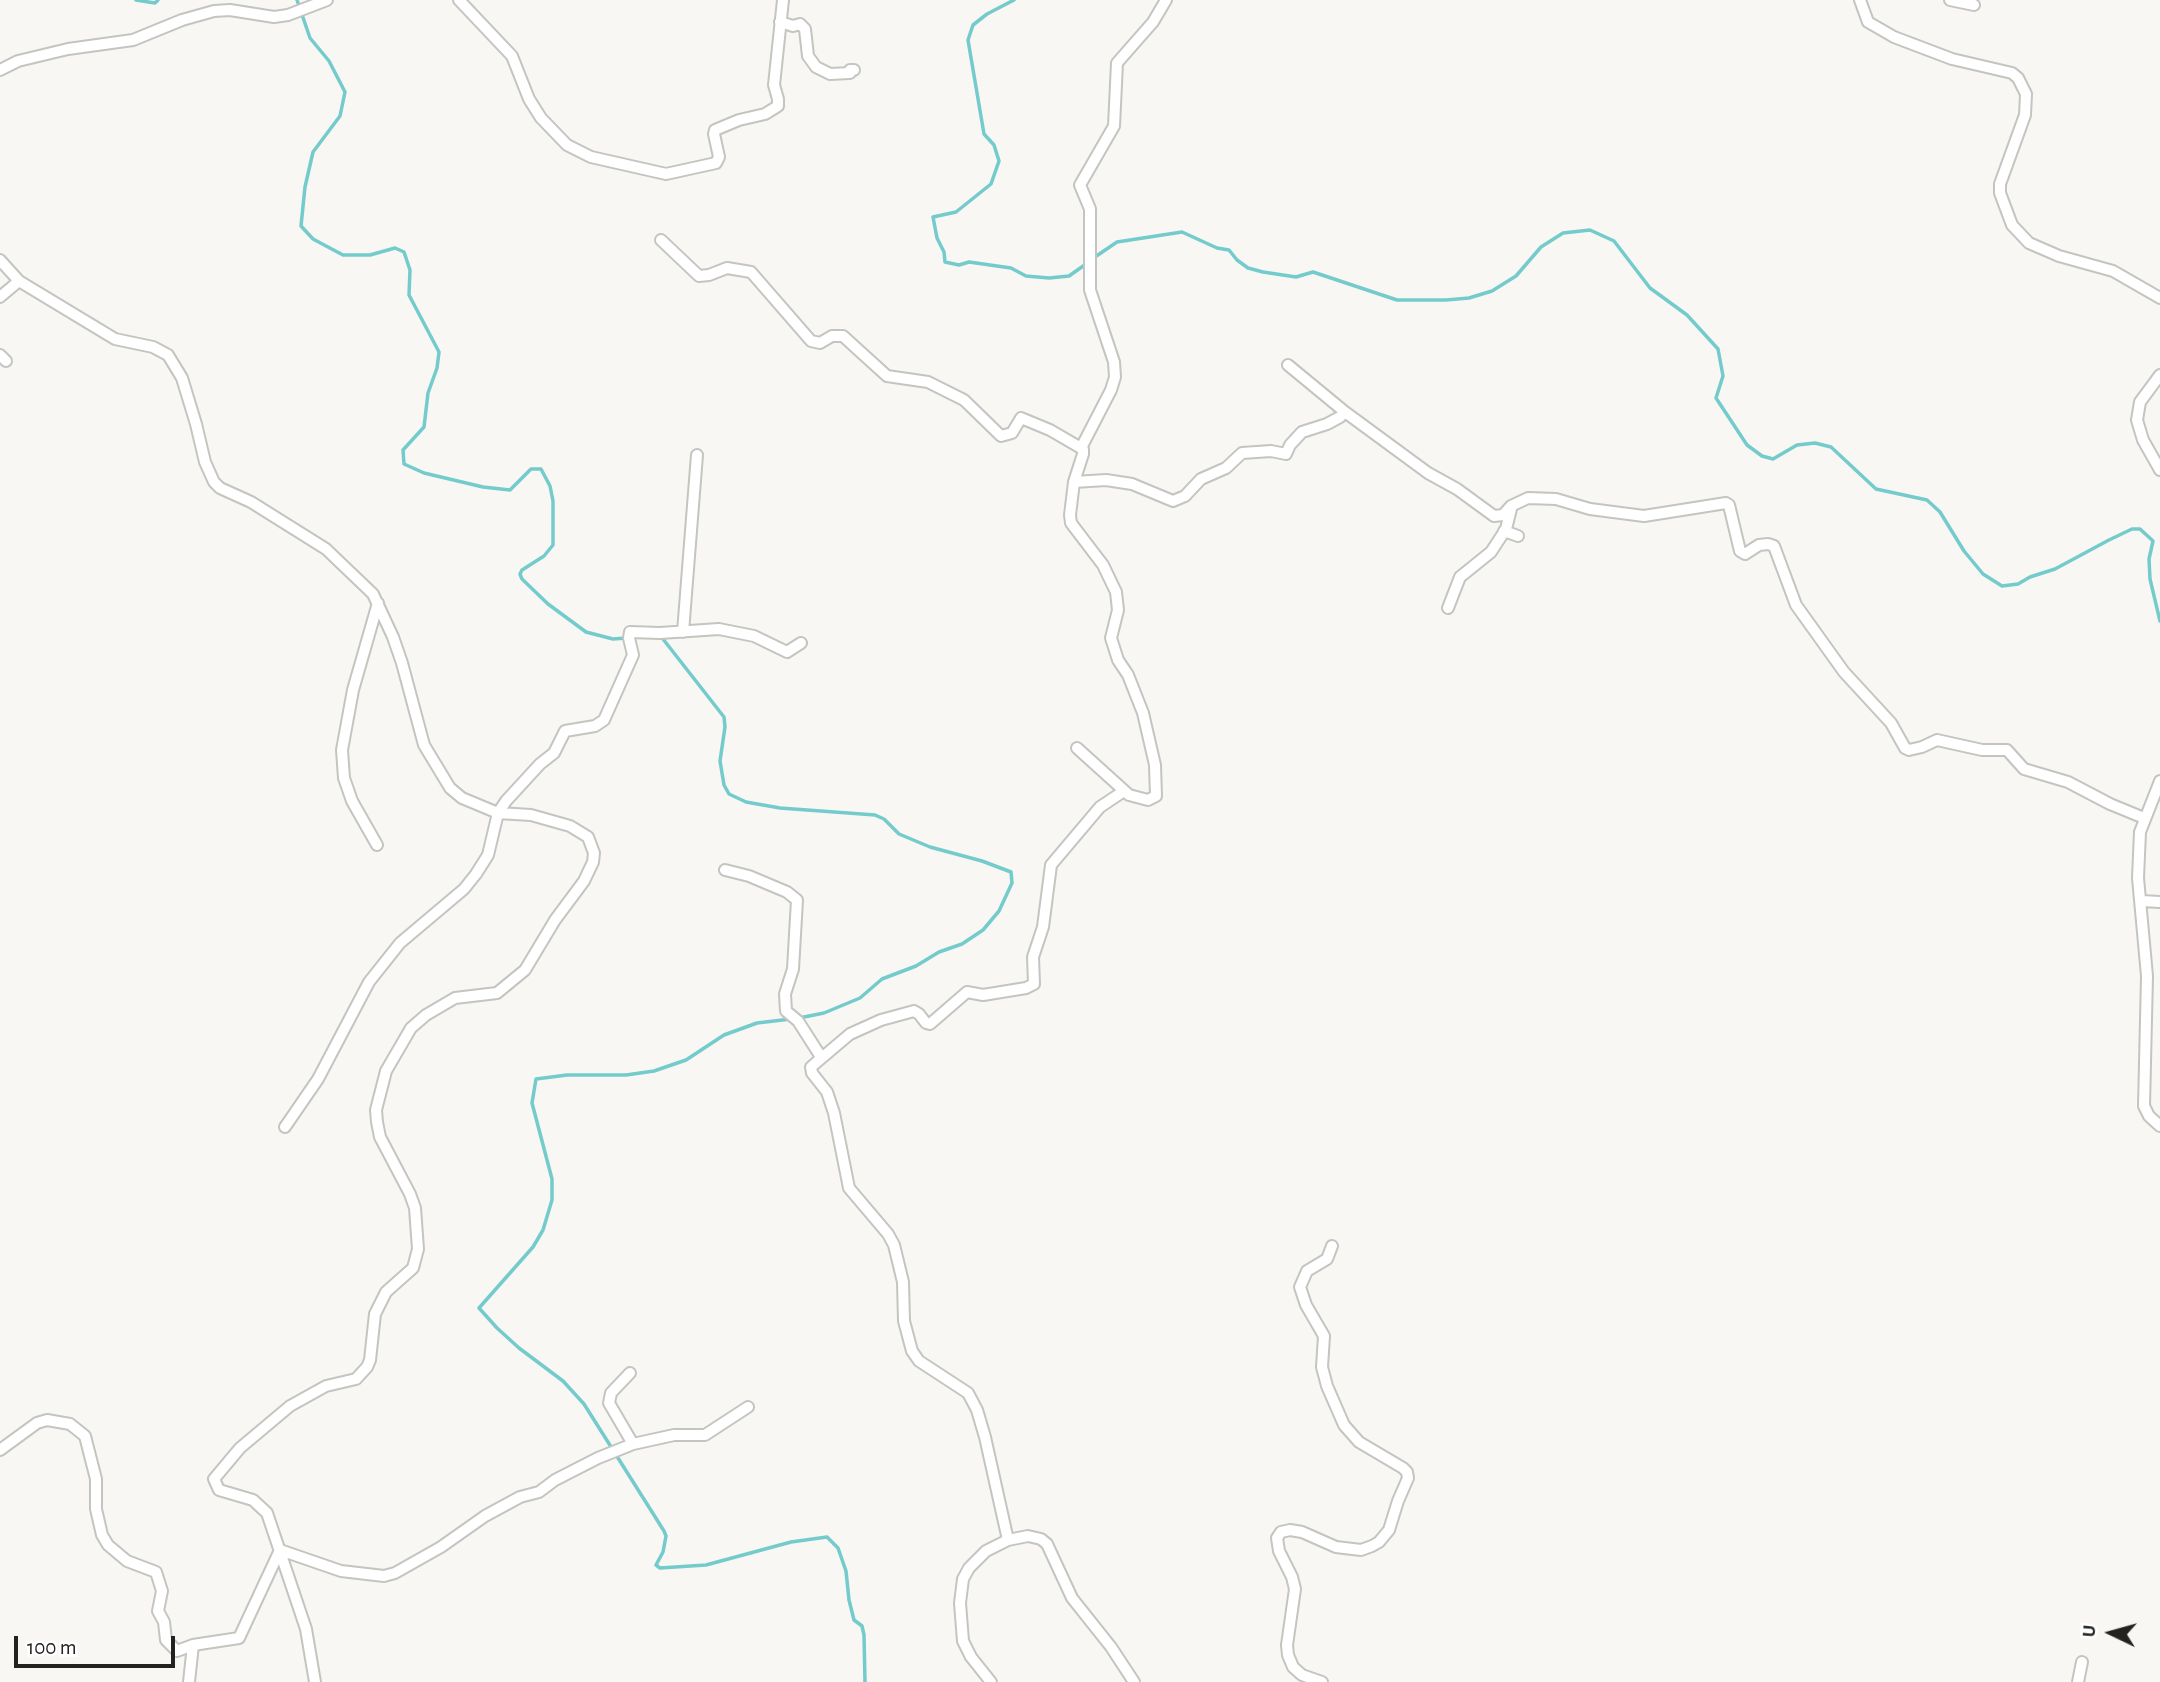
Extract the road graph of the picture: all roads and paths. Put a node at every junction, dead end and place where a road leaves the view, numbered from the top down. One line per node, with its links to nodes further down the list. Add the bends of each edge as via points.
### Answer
1 (327, 0): 9 (street, via 274,17 214,11 133,40 68,49)
2 (459, 0): 8 (street, via 512,56 529,99 567,145 591,157 666,174 716,163 715,130 778,106 774,85)
3 (783, 0): 8 (street)
4 (1166, 0): 19 (street, via 1116,66 1114,125 1080,185 1089,204 1092,299 1115,377)
5 (1860, 0): 15 (street, via 1868,22 1894,37 1952,59 2015,75 2026,94 2025,115 2000,184 2012,225 2029,243 2113,271)
6 (1950, 0): 7 (street)
7 (1974, 5)
8 (780, 22): 10 (street, via 805,29 808,56 816,67 830,74)
9 (0, 70)
10 (854, 70)
11 (661, 240): 19 (street, via 699,276 727,268 751,272 811,341 843,336 887,376 928,382 964,400 1001,436 1012,433 1021,418)
12 (0, 260): 13 (street)
13 (19, 281): 14 (street); 26 (street, via 115,339 168,355 182,378 214,482 326,549)
14 (0, 297)
15 (2160, 298)
16 (1288, 365): 18 (street)
17 (2160, 375): 21 (street, via 2140,402 2137,420)
18 (1345, 412): 22 (street, via 1302,432 1286,454 1242,453 1174,501 1132,484); 23 (street, via 1486,512 1500,517)
19 (1080, 448): 22 (street, via 1083,454)
20 (697, 455): 28 (street)
21 (2160, 470)
22 (1074, 482): 32 (street, via 1071,523 1103,565 1116,592 1118,610 1111,638 1137,695 1154,754 1156,796 1139,799)
23 (1511, 506): 24 (street); 34 (street, via 1528,498 1545,498 1644,516 1726,503 1740,551 1745,554 1759,545 1774,546 1796,605 1843,672 1891,723 1905,748 1937,740 1982,750 2003,748 2024,769 2068,782)
24 (1504, 531): 25 (street); 27 (street, via 1485,558 1460,577)
25 (1518, 536)
26 (378, 603): 33 (street, via 402,663 424,745 440,774 462,798); 35 (street, via 353,690 342,750 352,801)
27 (1448, 608)
28 (682, 632): 29 (street, via 738,632 785,652); 33 (street, via 630,632 633,654 604,720 565,731 554,753)
29 (801, 643)
30 (1077, 748): 32 (street)
31 (2160, 781): 34 (street)
32 (1124, 791): 39 (street, via 1100,807 1051,865 1043,927 1033,957 1034,984 983,995 967,992 930,1024 914,1011 881,1020 850,1034)
33 (498, 813): 41 (street, via 488,855 476,874 400,943 369,982 318,1079); 48 (street, via 531,815 581,831 594,853 591,868 517,979 497,993 446,1002 411,1028 386,1071 377,1122 415,1208 417,1260 386,1292 375,1314 370,1360 360,1376 326,1386 290,1406 231,1457 214,1479 219,1490 257,1502 267,1513)
34 (2144, 818): 37 (street, via 2139,850)
35 (377, 845)
36 (725, 870): 39 (street, via 749,876 797,900 786,1011)
37 (2141, 901): 38 (street); 40 (street, via 2147,1007 2144,1106)
38 (2160, 902)
39 (821, 1057): 47 (street, via 811,1070 827,1092 834,1113 849,1188 894,1245 912,1351 919,1361 968,1393 977,1410)
40 (2160, 1126)
41 (285, 1127)
42 (1332, 1246): 55 (street, via 1327,1259 1307,1272 1300,1287 1324,1336 1322,1367 1327,1386 1344,1425 1359,1442 1403,1468 1408,1478 1390,1530 1372,1546 1361,1550 1336,1547 1290,1530 1277,1538 1295,1589 1288,1655 1301,1675)
43 (630, 1373): 45 (street, via 611,1393 609,1403)
44 (748, 1407): 45 (street, via 705,1435)
45 (632, 1444): 48 (street, via 485,1516 395,1573 341,1571)
46 (0, 1450): 49 (street, via 47,1420 70,1424 85,1436 96,1479 102,1535 127,1561 156,1572 162,1591 158,1611 166,1640 174,1651)
47 (1008, 1540): 53 (street, via 969,1568 960,1603 963,1641); 54 (street, via 1028,1536 1046,1544 1072,1598)
48 (280, 1550): 49 (street, via 242,1636); 52 (street, via 306,1629)
49 (192, 1645): 51 (street)
50 (2082, 1662): 56 (street)
51 (188, 1682)
52 (315, 1682)
53 (991, 1682)
54 (1134, 1682)
55 (1322, 1682)
56 (2078, 1682)

